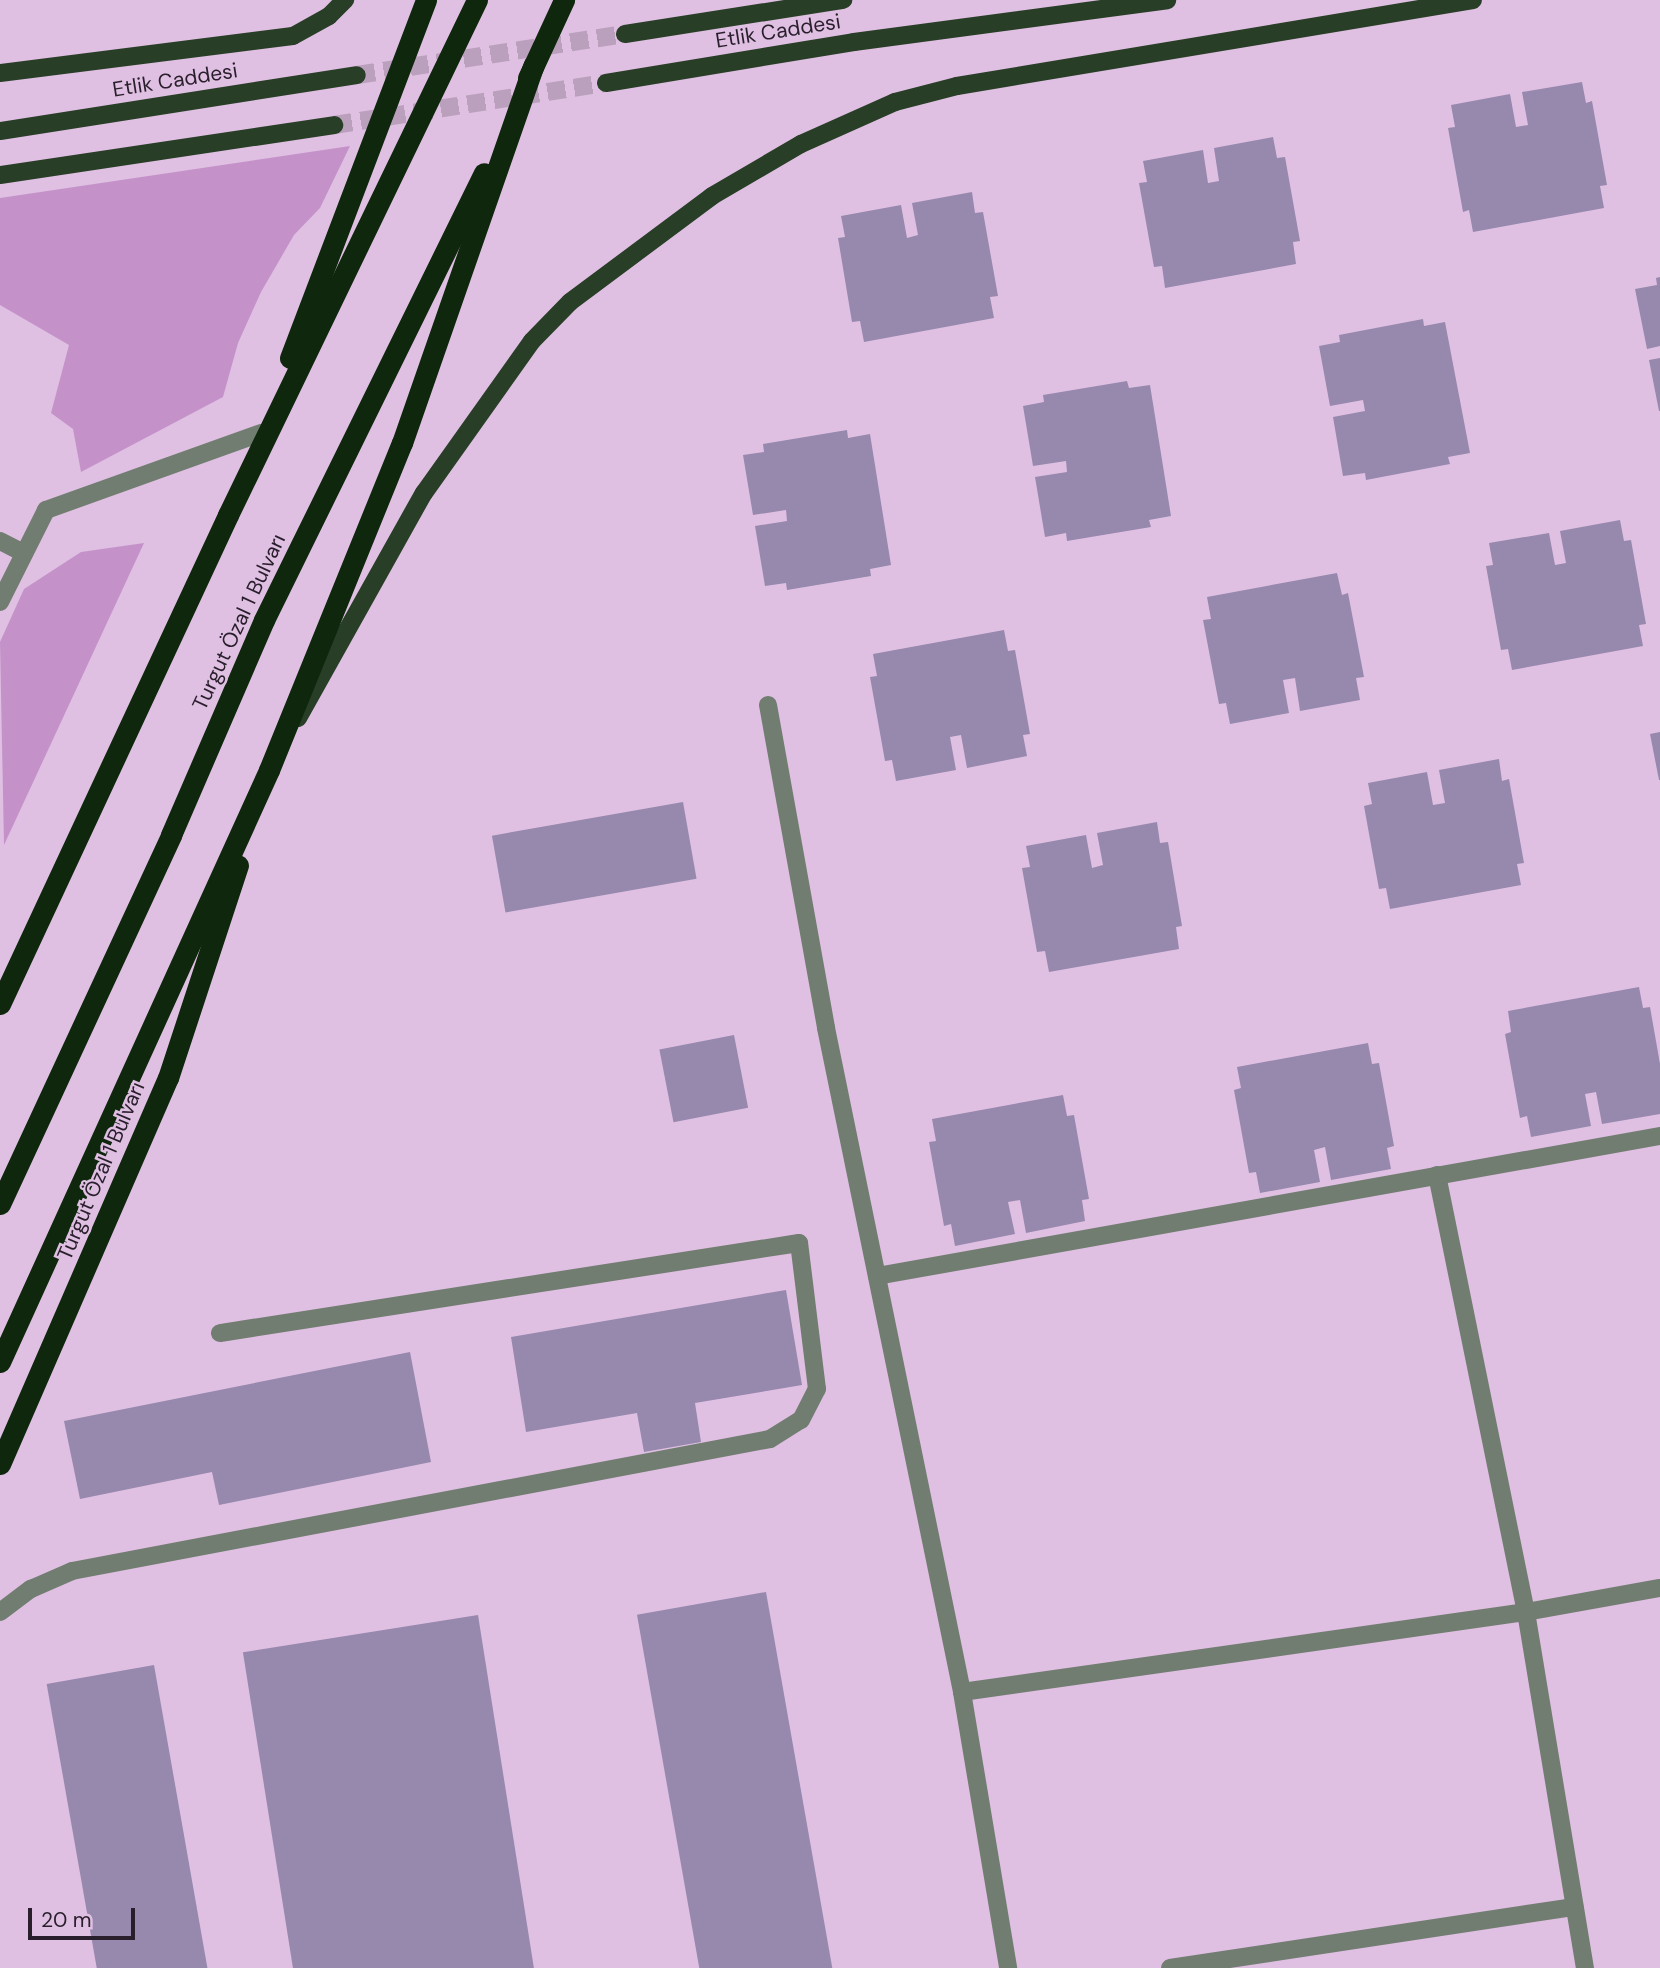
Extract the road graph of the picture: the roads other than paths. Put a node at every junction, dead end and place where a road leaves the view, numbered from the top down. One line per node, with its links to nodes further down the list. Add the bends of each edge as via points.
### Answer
1 (345, 0): 10 (main road, Etlik Caddesi, via 329,16 293,36)
2 (426, 0): 16 (highway)
3 (477, 0): 17 (highway)
4 (564, 0): 9 (highway, Turgut Özal 1 Bulvarı)
5 (843, 0): 8 (main road, Etlik Caddesi)
6 (1167, 0): 12 (main road, Etlik Caddesi, via 854,42)
7 (1473, 0): 22 (main road, via 957,86 895,102 801,144 712,196 570,302 532,341 424,494)
8 (625, 34)
9 (534, 65): 22 (highway, Turgut Özal 1 Bulvarı, via 402,443); 28 (highway, Turgut Özal 1 Bulvarı, via 264,620 171,835)
10 (0, 73)
11 (358, 75): 14 (main road, Etlik Caddesi)
12 (606, 83)
13 (334, 125): 15 (main road)
14 (0, 131)
15 (0, 175)
16 (261, 433): 17 (highway); 19 (street, via 46,510)
17 (228, 515): 23 (highway)
18 (0, 541): 19 (street)
19 (24, 553): 20 (street)
20 (0, 602)
21 (768, 705): 29 (street, via 826,1028)
22 (270, 770): 31 (highway, Turgut Özal 1 Bulvarı); 32 (highway, Turgut Özal 1 Bulvarı, via 168,1078)
23 (71, 853): 24 (highway); 25 (highway)
24 (0, 976)
25 (0, 1004)
26 (1660, 1136): 27 (street)
27 (1437, 1175): 29 (street); 35 (street)
28 (0, 1204)
29 (877, 1276): 36 (street)
30 (220, 1333): 34 (street, via 799,1243 817,1389 801,1420 770,1439 72,1571 31,1589)
31 (0, 1362)
32 (0, 1464)
33 (1660, 1588): 35 (street)
34 (0, 1612)
35 (1526, 1612): 36 (street); 37 (street)
36 (962, 1692): 38 (street)
37 (1574, 1907): 39 (street); 40 (street)
38 (1008, 1968)
39 (1170, 1968)
40 (1585, 1968)

